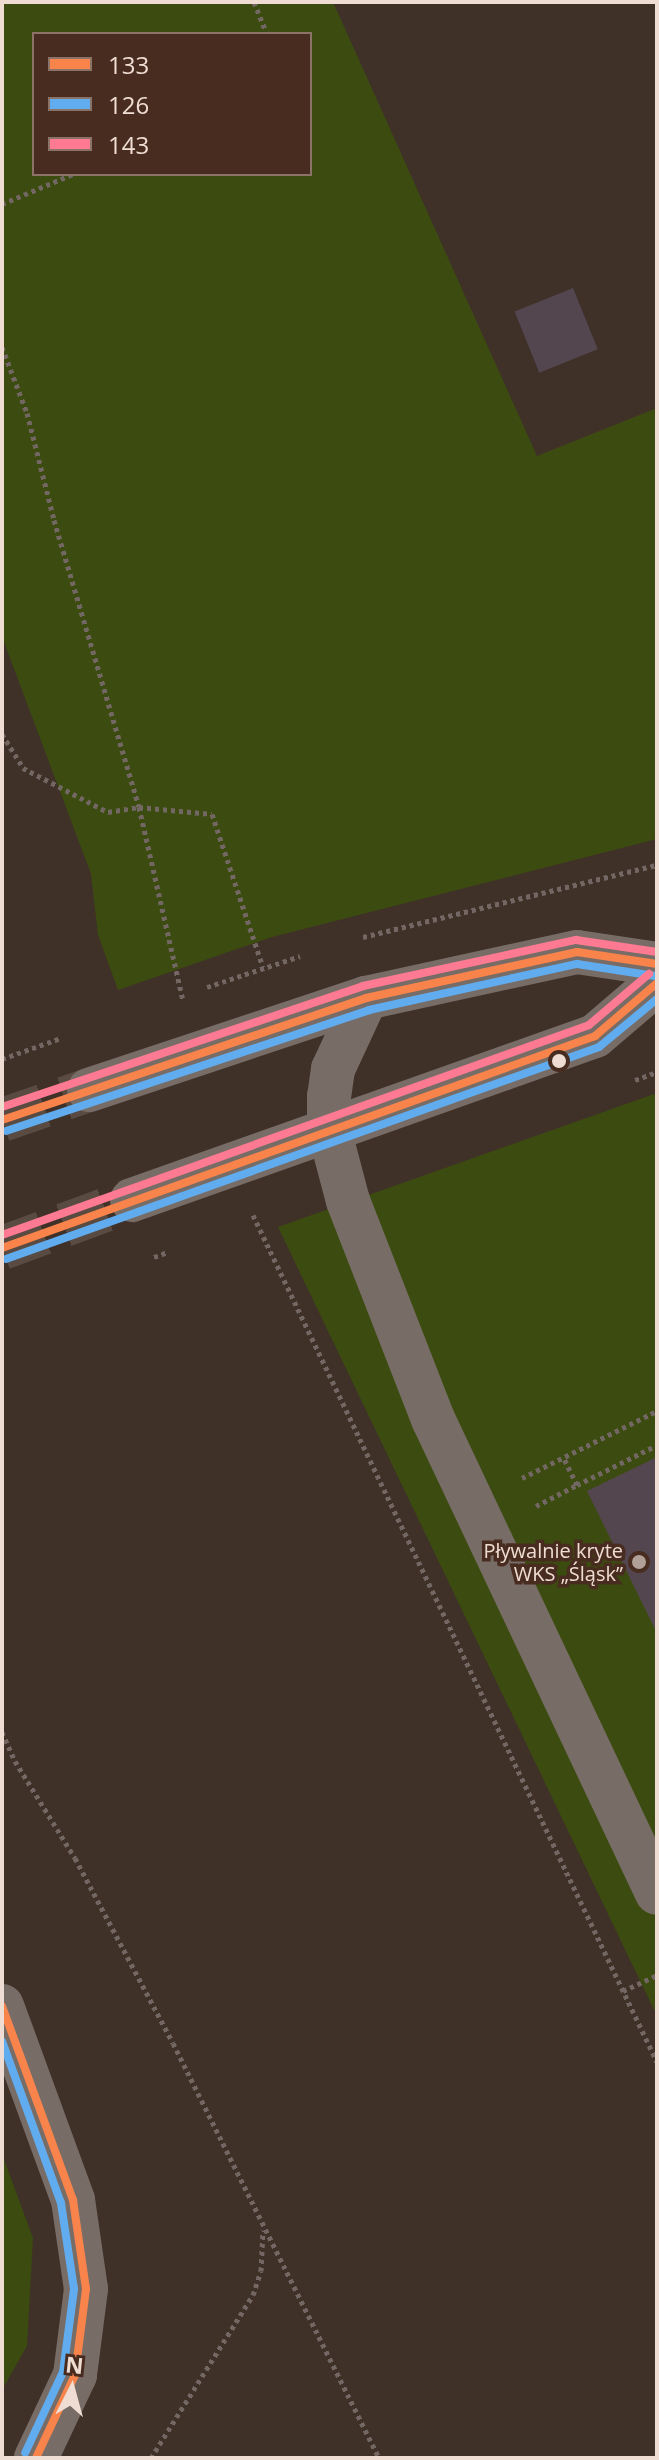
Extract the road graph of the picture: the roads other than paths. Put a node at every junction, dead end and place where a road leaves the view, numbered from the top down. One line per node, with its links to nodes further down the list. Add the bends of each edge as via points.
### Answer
1 (657, 964): 3 (street, via 577,952)
2 (657, 983): 5 (street, via 595,1036)
3 (366, 998): 4 (street); 5 (street, via 333,1069)
4 (89, 1090)
5 (329, 1129): 6 (street); 7 (street, via 381,1294 478,1517)
6 (132, 1200)
7 (657, 1893)
8 (2, 2006): 9 (street, via 73,2200 86,2289 75,2375)
9 (36, 2458)

